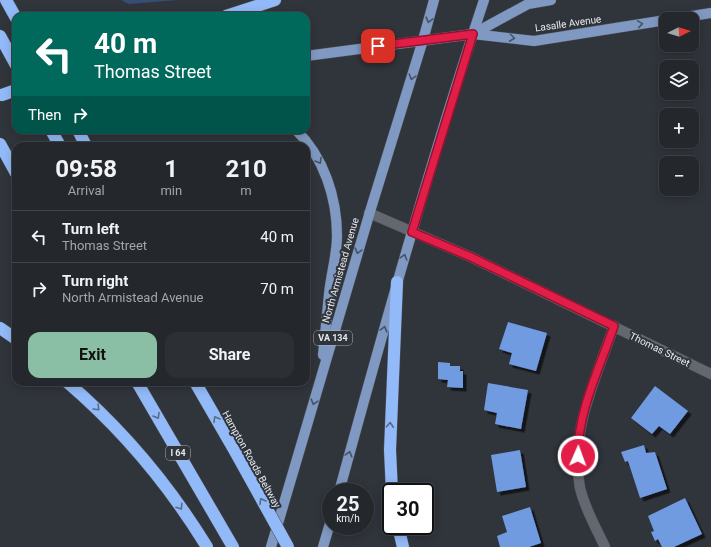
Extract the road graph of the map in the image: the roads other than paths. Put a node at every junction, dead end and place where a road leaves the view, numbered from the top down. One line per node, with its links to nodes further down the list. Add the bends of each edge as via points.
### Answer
1 (6, 0): 6 (highway)
2 (275, 0): 7 (highway)
3 (434, 0): 13 (main road, North Armistead Avenue / VA 134, one-way to 13)
4 (484, 0): 11 (main road)
5 (550, 0): 11 (main road, Lasalle Avenue, via 528,4)
6 (13, 12)
7 (238, 12)
8 (711, 13): 9 (main road)
9 (699, 15)
10 (659, 21): 11 (main road, Lasalle Avenue, one-way to 10, via 534,41)
11 (473, 34): 13 (main road, Lasalle Avenue); 25 (main road)
12 (0, 36): 15 (highway)
13 (424, 40): 14 (main road, Lasalle Avenue); 24 (main road, North Armistead Avenue / VA 134, one-way to 24)
14 (310, 55)
15 (12, 58)
16 (12, 91): 18 (highway)
17 (12, 94): 18 (main road)
18 (1, 95)
19 (299, 134): 20 (main road, one-way to 20)
20 (306, 142)
21 (0, 144): 23 (highway)
22 (310, 147): 31 (main road, one-way to 31, via 322,165 330,187 337,237)
23 (12, 166)
24 (369, 213): 25 (street, Thomas Street); 31 (main road, North Armistead Avenue / VA 134, one-way to 31)
25 (412, 232): 26 (main road, one-way to 25); 27 (street, Thomas Street, via 471,257)
26 (397, 282): 35 (main road, one-way to 26); 36 (highway, one-way to 26, via 390,450)
27 (614, 326): 30 (street, Thomas Street); 45 (street, via 583,413 578,445 580,488 585,505)
28 (0, 328): 29 (highway)
29 (12, 336)
30 (711, 374)
31 (321, 379): 41 (main road, North Armistead Avenue / VA 134, one-way to 41)
32 (72, 386): 39 (highway, one-way to 39, via 129,441 163,483)
33 (139, 386): 40 (highway, I 64, one-way to 40)
34 (197, 386): 42 (highway, Hampton Roads Beltway, one-way to 34, bridge)
35 (341, 483)
36 (392, 483)
37 (327, 535): 43 (main road)
38 (400, 535): 44 (highway)
39 (207, 547)
40 (233, 547)
41 (271, 547)
42 (288, 547)
43 (324, 547)
44 (403, 547)
45 (605, 547)

